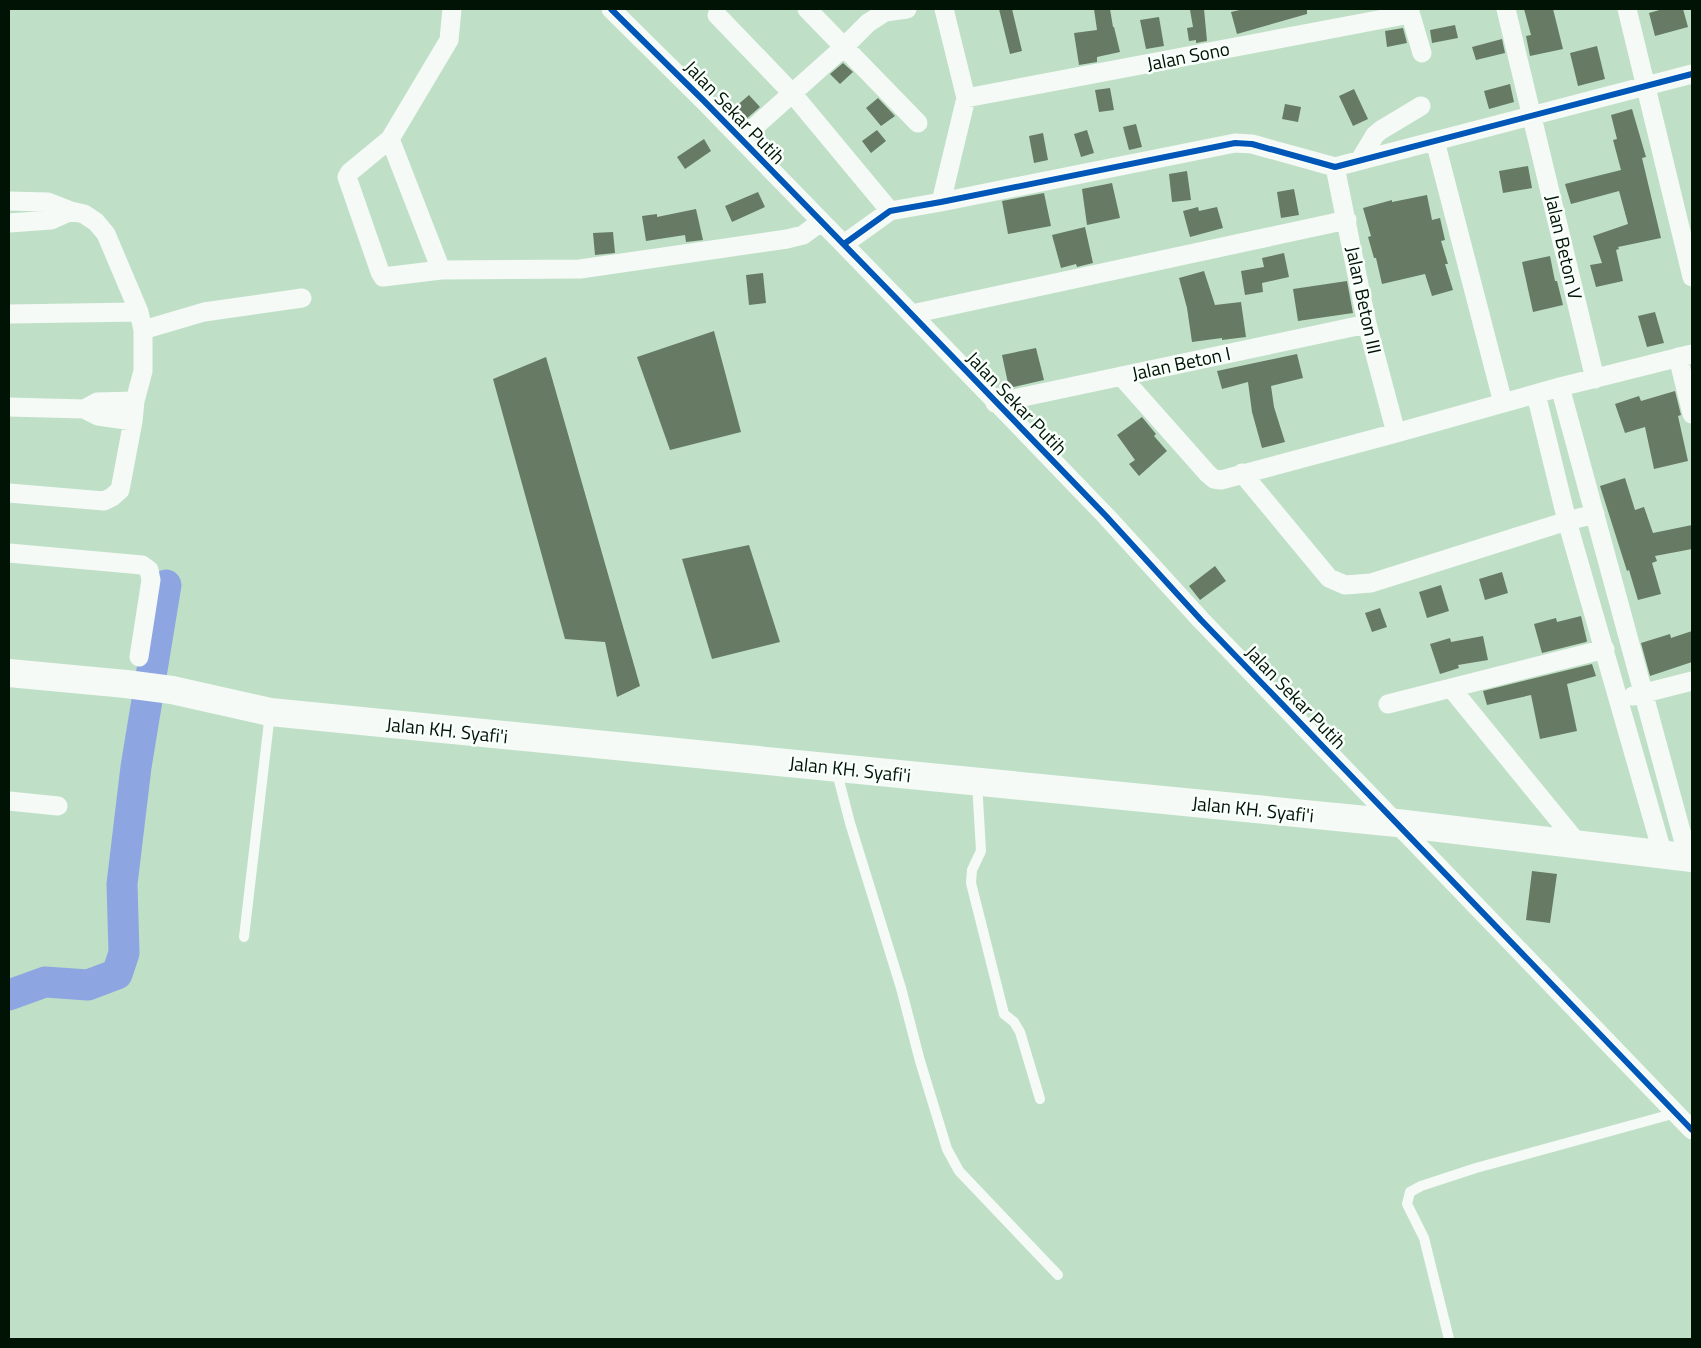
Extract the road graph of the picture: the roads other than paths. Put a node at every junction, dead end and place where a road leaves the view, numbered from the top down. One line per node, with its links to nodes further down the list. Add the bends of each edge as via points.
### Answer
1 (452, 9): 19 (street, via 449,40)
2 (611, 9): 20 (street, Jalan Sekar Putih)
3 (807, 9): 10 (street)
4 (907, 9): 10 (street, via 876,16)
5 (944, 9): 15 (street)
6 (1506, 9): 17 (street, Jalan Beton V)
7 (1627, 9): 13 (street)
8 (1410, 12): 11 (street); 15 (street, Jalan Sono)
9 (717, 15): 14 (street)
10 (844, 47): 14 (street); 18 (street)
11 (1422, 53)
12 (1692, 74): 13 (street)
13 (1647, 86): 17 (street); 33 (street)
14 (792, 93): 20 (street); 27 (street)
15 (966, 98): 25 (street)
16 (1421, 106): 22 (street, via 1375,135)
17 (1533, 116): 21 (street); 42 (street, Jalan Beton V)
18 (918, 124)
19 (390, 139): 32 (street); 32 (street, via 347,176 380,272 383,277)
20 (741, 139): 29 (street, Jalan Sekar Putih)
21 (1435, 141): 22 (street); 47 (street)
22 (1360, 160): 23 (street)
23 (1335, 167): 25 (street, via 1252,144 1234,143); 28 (street, Jalan Beton III)
24 (9, 202): 26 (street, via 48,202)
25 (939, 202): 27 (street)
26 (70, 211): 30 (street, via 51,220); 35 (street, via 84,214 106,234)
27 (890, 211): 31 (street)
28 (1347, 220): 37 (street); 38 (street, Jalan Beton III)
29 (821, 222): 31 (street, Jalan Sekar Putih); 32 (street, via 803,235 787,240 580,269)
30 (9, 223)
31 (844, 244): 37 (street, Jalan Sekar Putih)
32 (441, 270)
33 (1692, 277)
34 (302, 298): 39 (street, via 204,312)
35 (139, 312): 36 (street); 39 (street)
36 (9, 314)
37 (912, 314): 46 (street, Jalan Sekar Putih)
38 (1367, 324): 41 (street, Jalan Beton I); 52 (street, Jalan Beton III)
39 (143, 330): 45 (street, via 143,371)
40 (1685, 356): 42 (street); 50 (street)
41 (1121, 376): 46 (street, Jalan Beton I); 53 (street, via 1211,477 1221,480)
42 (1595, 379): 43 (street)
43 (1560, 387): 44 (street); 55 (street)
44 (1536, 394): 47 (street); 56 (street)
45 (135, 401): 49 (street, via 97,402); 51 (street)
46 (995, 402): 71 (street, Jalan Sekar Putih)
47 (1503, 403): 52 (street)
48 (9, 407): 49 (street)
49 (84, 409): 51 (street, via 98,416)
50 (1692, 414)
51 (133, 420): 54 (street, via 120,490 112,498 104,501)
52 (1396, 433): 53 (street)
53 (1242, 473): 56 (street, via 1329,578 1344,585 1371,583)
54 (9, 493)
55 (1595, 514): 56 (street); 63 (street)
56 (1567, 521): 58 (street)
57 (9, 552): 59 (street, via 142,565 149,570 151,580)
58 (1604, 649): 62 (street); 64 (street)
59 (139, 658)
60 (9, 673): 66 (main road, Jalan KH. Syafi'i, via 172,690)
61 (1692, 681): 63 (street)
62 (1451, 688): 65 (street); 72 (street)
63 (1644, 694): 64 (street); 73 (street)
64 (1619, 698): 73 (street)
65 (1388, 704)
66 (270, 712): 67 (main road, Jalan KH. Syafi'i); 74 (lane)
67 (836, 768): 68 (main road, Jalan KH. Syafi'i); 78 (lane, via 947,1149 959,1171)
68 (977, 782): 71 (main road, Jalan KH. Syafi'i); 75 (lane, via 981,851 972,870 971,883 1004,1014 1020,1032)
69 (9, 800): 70 (street)
70 (58, 806)
71 (1397, 823): 72 (main road, Jalan KH. Syafi'i); 76 (street, Jalan Sekar Putih)
72 (1580, 846): 73 (main road, Jalan KH. Syafi'i)
73 (1681, 857)
74 (244, 937)
75 (1040, 1099)
76 (1676, 1114): 77 (street, Jalan Sekar Putih); 79 (lane, via 1476,1168 1410,1192 1406,1204 1424,1238)
77 (1692, 1130)
78 (1058, 1275)
79 (1449, 1339)

